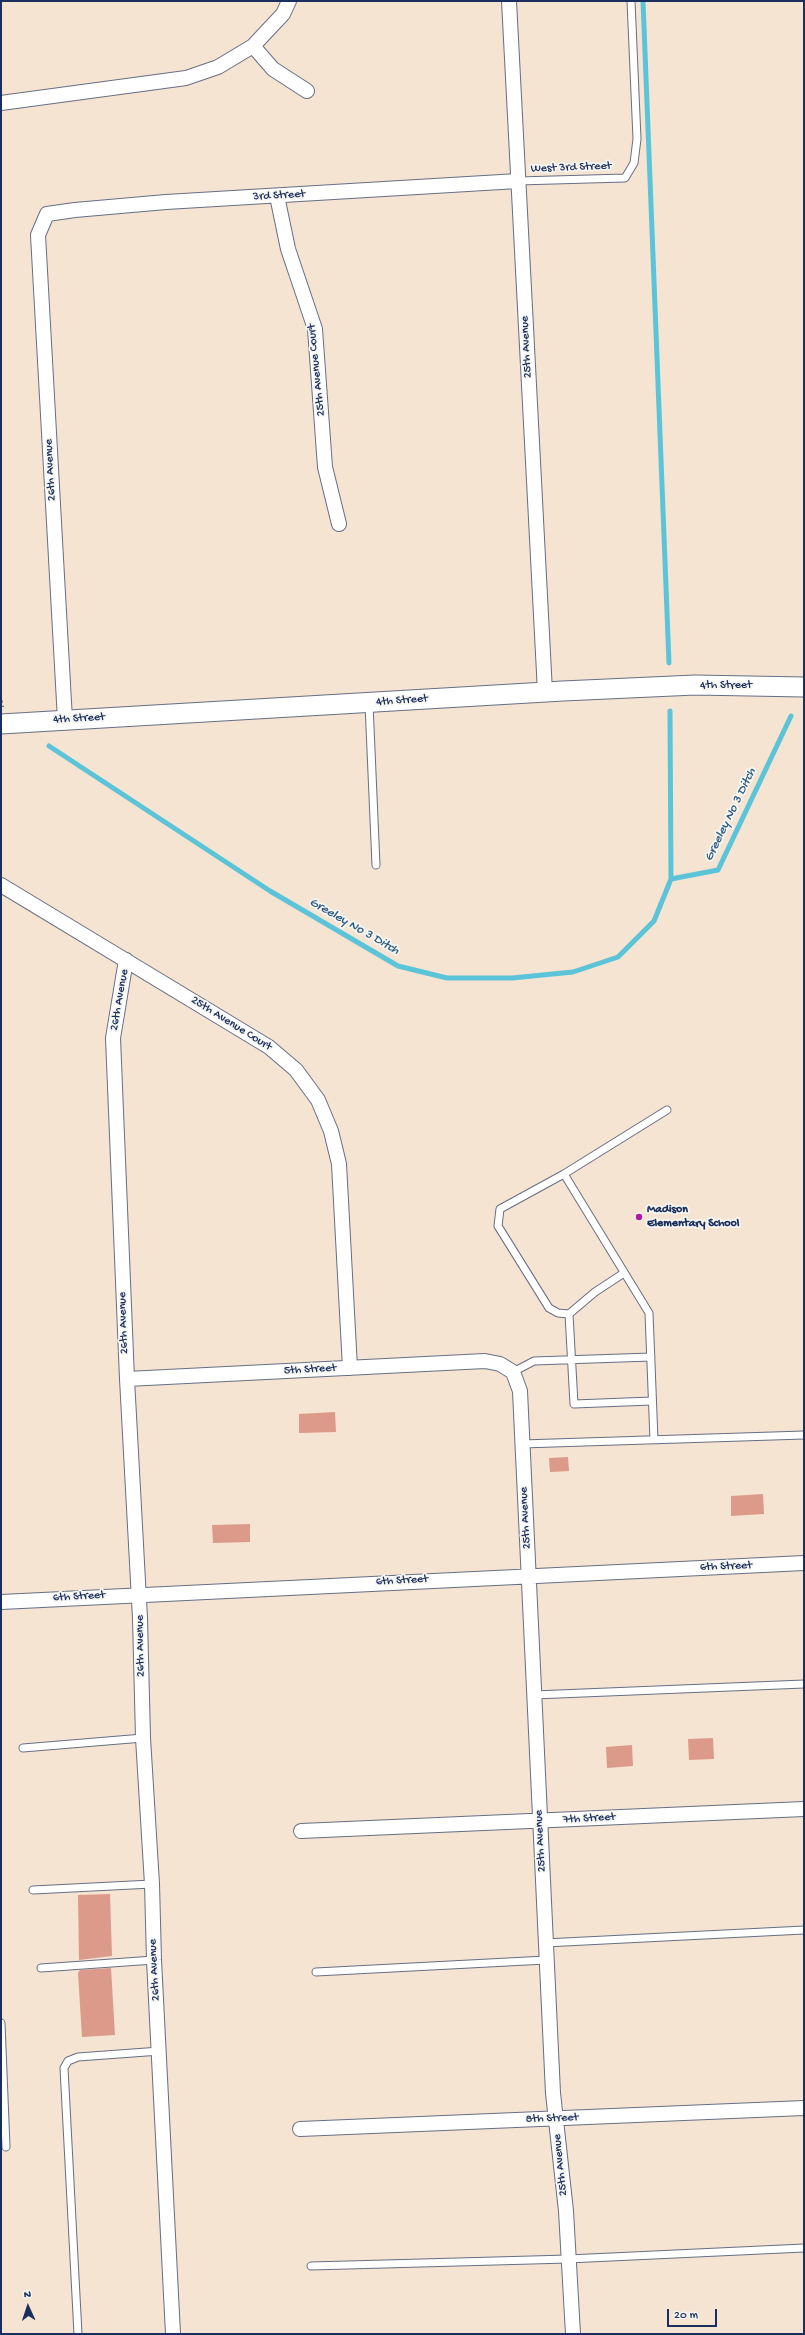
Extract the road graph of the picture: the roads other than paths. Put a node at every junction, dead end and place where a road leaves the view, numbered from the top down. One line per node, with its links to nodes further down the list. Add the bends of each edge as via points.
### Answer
1 (289, 1): 4 (street, via 283,14)
2 (509, 1): 7 (street, 25th Avenue)
3 (631, 1): 7 (lane, West 3rd Street, via 637,139 634,163 625,178)
4 (253, 46): 5 (street, via 273,69); 6 (street, via 218,67 186,78)
5 (307, 91)
6 (1, 103)
7 (518, 181): 8 (street, 3rd Street); 12 (street, 25th Avenue)
8 (277, 196): 9 (street, 3rd Street, via 75,210 48,214); 10 (street, 25th Avenue Court, via 288,249 314,329 325,467)
9 (44, 221): 14 (street, 26th Avenue, via 38,235)
10 (339, 524)
11 (799, 687): 12 (main road, 4th Street, via 695,685)
12 (545, 692): 13 (main road, 4th Street)
13 (369, 704): 14 (main road, 4th Street); 16 (lane)
14 (65, 720): 15 (main road, 4th Street)
15 (1, 724)
16 (376, 865)
17 (1, 885): 18 (street, 25th Avenue Court)
18 (126, 960): 25 (street, 25th Avenue Court, via 269,1047 296,1070 318,1100 331,1131 339,1164); 27 (street, 26th Avenue, via 113,1038)
19 (667, 1110): 20 (lane)
20 (564, 1174): 21 (lane); 22 (lane, via 500,1209 498,1226 549,1308 558,1313)
21 (624, 1273): 22 (lane, via 595,1292); 23 (lane, via 649,1313)
22 (569, 1314): 24 (lane)
23 (651, 1357): 24 (lane); 28 (lane)
24 (571, 1360): 26 (lane, via 534,1361); 28 (lane, via 574,1404)
25 (350, 1368): 26 (street, 5th Street, via 485,1361 500,1364); 27 (street, 5th Street)
26 (513, 1372): 31 (street, 25th Avenue, via 520,1391)
27 (127, 1379): 34 (street, 26th Avenue)
28 (652, 1401): 30 (lane)
29 (804, 1435): 30 (lane)
30 (654, 1440): 31 (lane)
31 (522, 1444): 33 (street, 25th Avenue)
32 (804, 1563): 33 (street, 6th Street)
33 (529, 1575): 34 (street, 6th Street); 37 (street, 25th Avenue)
34 (139, 1594): 35 (street, 6th Street); 38 (street, 26th Avenue)
35 (1, 1602)
36 (804, 1684): 37 (lane)
37 (534, 1695): 41 (street, 25th Avenue)
38 (143, 1738): 39 (lane); 43 (street, 26th Avenue)
39 (23, 1748)
40 (804, 1809): 41 (street, 7th Street)
41 (540, 1821): 42 (street, 7th Street); 46 (street, 25th Avenue)
42 (301, 1831)
43 (152, 1884): 44 (lane); 47 (street, 26th Avenue)
44 (33, 1890)
45 (804, 1930): 46 (lane)
46 (545, 1943): 48 (street, 25th Avenue)
47 (154, 1960): 49 (lane); 52 (street, 26th Avenue)
48 (546, 1960): 50 (lane); 54 (street, 25th Avenue)
49 (41, 1968)
50 (316, 1972)
51 (1, 2023): 56 (lane)
52 (160, 2051): 60 (lane, via 78,2057 68,2061 64,2068); 61 (street, 26th Avenue)
53 (804, 2108): 54 (street, 8th Street)
54 (556, 2119): 55 (street, 8th Street); 58 (street, 25th Avenue)
55 (300, 2129)
56 (6, 2147)
57 (804, 2248): 58 (lane)
58 (568, 2259): 59 (lane); 62 (street, 25th Avenue)
59 (311, 2266)
60 (78, 2334)
61 (173, 2334)
62 (573, 2334)

